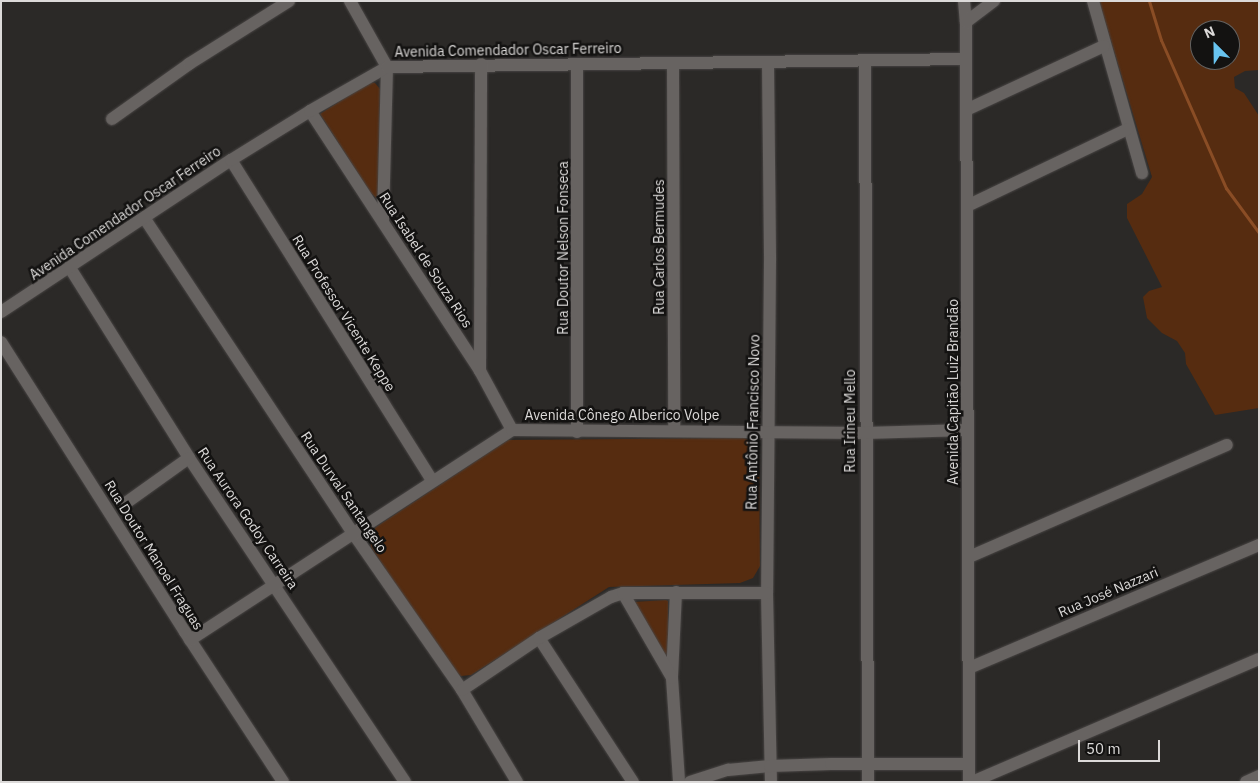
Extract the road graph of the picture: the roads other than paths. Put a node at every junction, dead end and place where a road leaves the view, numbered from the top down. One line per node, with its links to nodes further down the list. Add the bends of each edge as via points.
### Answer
1 (289, 1): 17 (street, via 189,64)
2 (350, 1): 14 (street)
3 (964, 1): 6 (street, Avenida Capitão Luiz Brandão)
4 (994, 1): 6 (street)
5 (1092, 1): 7 (street)
6 (966, 22): 8 (street, Avenida Capitão Luiz Brandão)
7 (1104, 46): 15 (street); 18 (street)
8 (966, 59): 9 (street, Avenida Comendador Oscar Ferreiro); 15 (street, Avenida Capitão Luiz Brandão)
9 (866, 61): 10 (street, Avenida Comendador Oscar Ferreiro); 33 (street, Rua Irineu Mello)
10 (768, 63): 12 (street, Avenida Comendador Oscar Ferreiro); 31 (street, Rua Antônio Francisco Novo)
11 (481, 64): 13 (street, Avenida Comendador Oscar Ferreiro); 14 (street, Avenida Comendador Oscar Ferreiro); 27 (street)
12 (672, 64): 13 (street, Avenida Comendador Oscar Ferreiro); 29 (street, Rua Carlos Bermudes)
13 (577, 65): 32 (street, Rua Doutor Nelson Fonseca)
14 (387, 67): 16 (street, Avenida Comendador Oscar Ferreiro); 23 (street)
15 (966, 110): 21 (street, Avenida Capitão Luiz Brandão)
16 (310, 111): 19 (street, Avenida Comendador Oscar Ferreiro); 23 (street, Rua Isabel de Souza Rios)
17 (112, 119)
18 (1128, 129): 20 (street); 21 (street)
19 (231, 160): 22 (street, Avenida Comendador Oscar Ferreiro); 36 (street, Rua Professor Vicente Keppe)
20 (1142, 173)
21 (967, 206): 30 (street, Avenida Capitão Luiz Brandão)
22 (145, 219): 24 (street, Avenida Comendador Oscar Ferreiro); 38 (street, Rua Durval Santangelo)
23 (383, 222): 27 (street, Rua Isabel de Souza Rios)
24 (70, 268): 25 (street, Avenida Comendador Oscar Ferreiro); 35 (street, Rua Aurora Godoy Carreira)
25 (1, 312)
26 (1, 342): 46 (street, Rua Doutor Manoel Fraguas)
27 (480, 371): 28 (street, Rua Isabel de Souza Rios)
28 (512, 430): 32 (street, Avenida Cônego Alberico Volpe); 36 (street, Avenida Cônego Alberico Volpe)
29 (674, 430): 31 (street, Avenida Cônego Alberico Volpe); 32 (street, Avenida Cônego Alberico Volpe)
30 (967, 430): 33 (street, Avenida Cônego Alberico Volpe); 40 (street, Avenida Capitão Luiz Brandão)
31 (768, 431): 33 (street, Avenida Cônego Alberico Volpe); 44 (street, Rua Antônio Francisco Novo)
32 (577, 432)
33 (865, 433): 51 (street, Rua Irineu Mello)
34 (1227, 445): 40 (street)
35 (190, 458): 37 (street); 41 (street, Rua Aurora Godoy Carreira)
36 (432, 481): 38 (street, Avenida Cônego Alberico Volpe)
37 (124, 504)
38 (354, 533): 41 (street, Avenida Cônego Alberico Volpe); 50 (street, Rua Durval Santangelo)
39 (1259, 544): 48 (street, Rua José Nazzari)
40 (969, 558): 48 (street, Avenida Capitão Luiz Brandão)
41 (275, 584): 46 (street, Avenida Cônego Alberico Volpe); 56 (street, Rua Aurora Godoy Carreira)
42 (676, 592): 43 (street); 44 (street); 49 (street)
43 (623, 593): 45 (street); 49 (street)
44 (767, 593): 53 (street, Rua Antônio Francisco Novo)
45 (539, 638): 50 (street); 58 (street)
46 (190, 640): 55 (street, Rua Doutor Manoel Fraguas)
47 (1259, 659): 63 (street)
48 (969, 668): 52 (street, Avenida Capitão Luiz Brandão)
49 (672, 678): 59 (street)
50 (462, 690): 57 (street, Rua Durval Santangelo)
51 (868, 764): 52 (street); 53 (street); 62 (street, Rua Irineu Mello)
52 (969, 764): 63 (street, Avenida Capitão Luiz Brandão)
53 (770, 766): 60 (street, via 728,770); 61 (street, Rua Antônio Francisco Novo)
54 (1259, 776): 64 (street)
55 (283, 782)
56 (405, 782)
57 (517, 782)
58 (633, 782)
59 (679, 782)
60 (690, 782)
61 (770, 782)
62 (868, 782)
63 (971, 782)
64 (1246, 782)

